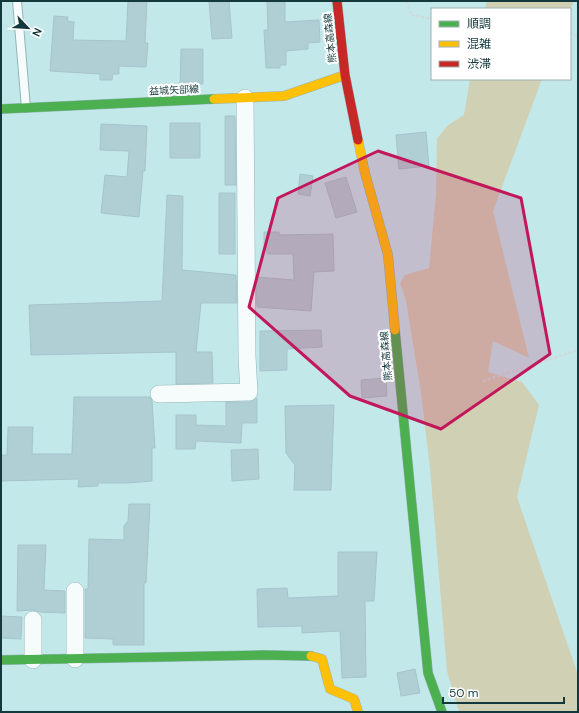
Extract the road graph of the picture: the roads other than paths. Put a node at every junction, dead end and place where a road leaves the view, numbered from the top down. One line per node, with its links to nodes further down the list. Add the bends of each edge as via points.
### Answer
1 (17, 1): 5 (lane)
2 (337, 1): 3 (main road, 熊本高森線)
3 (345, 74): 4 (main road, 益城矢部線, via 284,96); 14 (main road, 熊本高森線, via 365,173 388,255 428,673)
4 (245, 98): 5 (main road, 益城矢部線); 7 (street, via 247,357 250,392)
5 (26, 108): 6 (main road, 益城矢部線)
6 (1, 109)
7 (159, 394)
8 (75, 591): 10 (street)
9 (33, 620): 12 (street)
10 (75, 659): 12 (main road); 13 (main road, via 313,656 322,659 330,689 354,699)
11 (1, 660): 12 (main road)
12 (33, 660)
13 (358, 712)
14 (442, 712)

